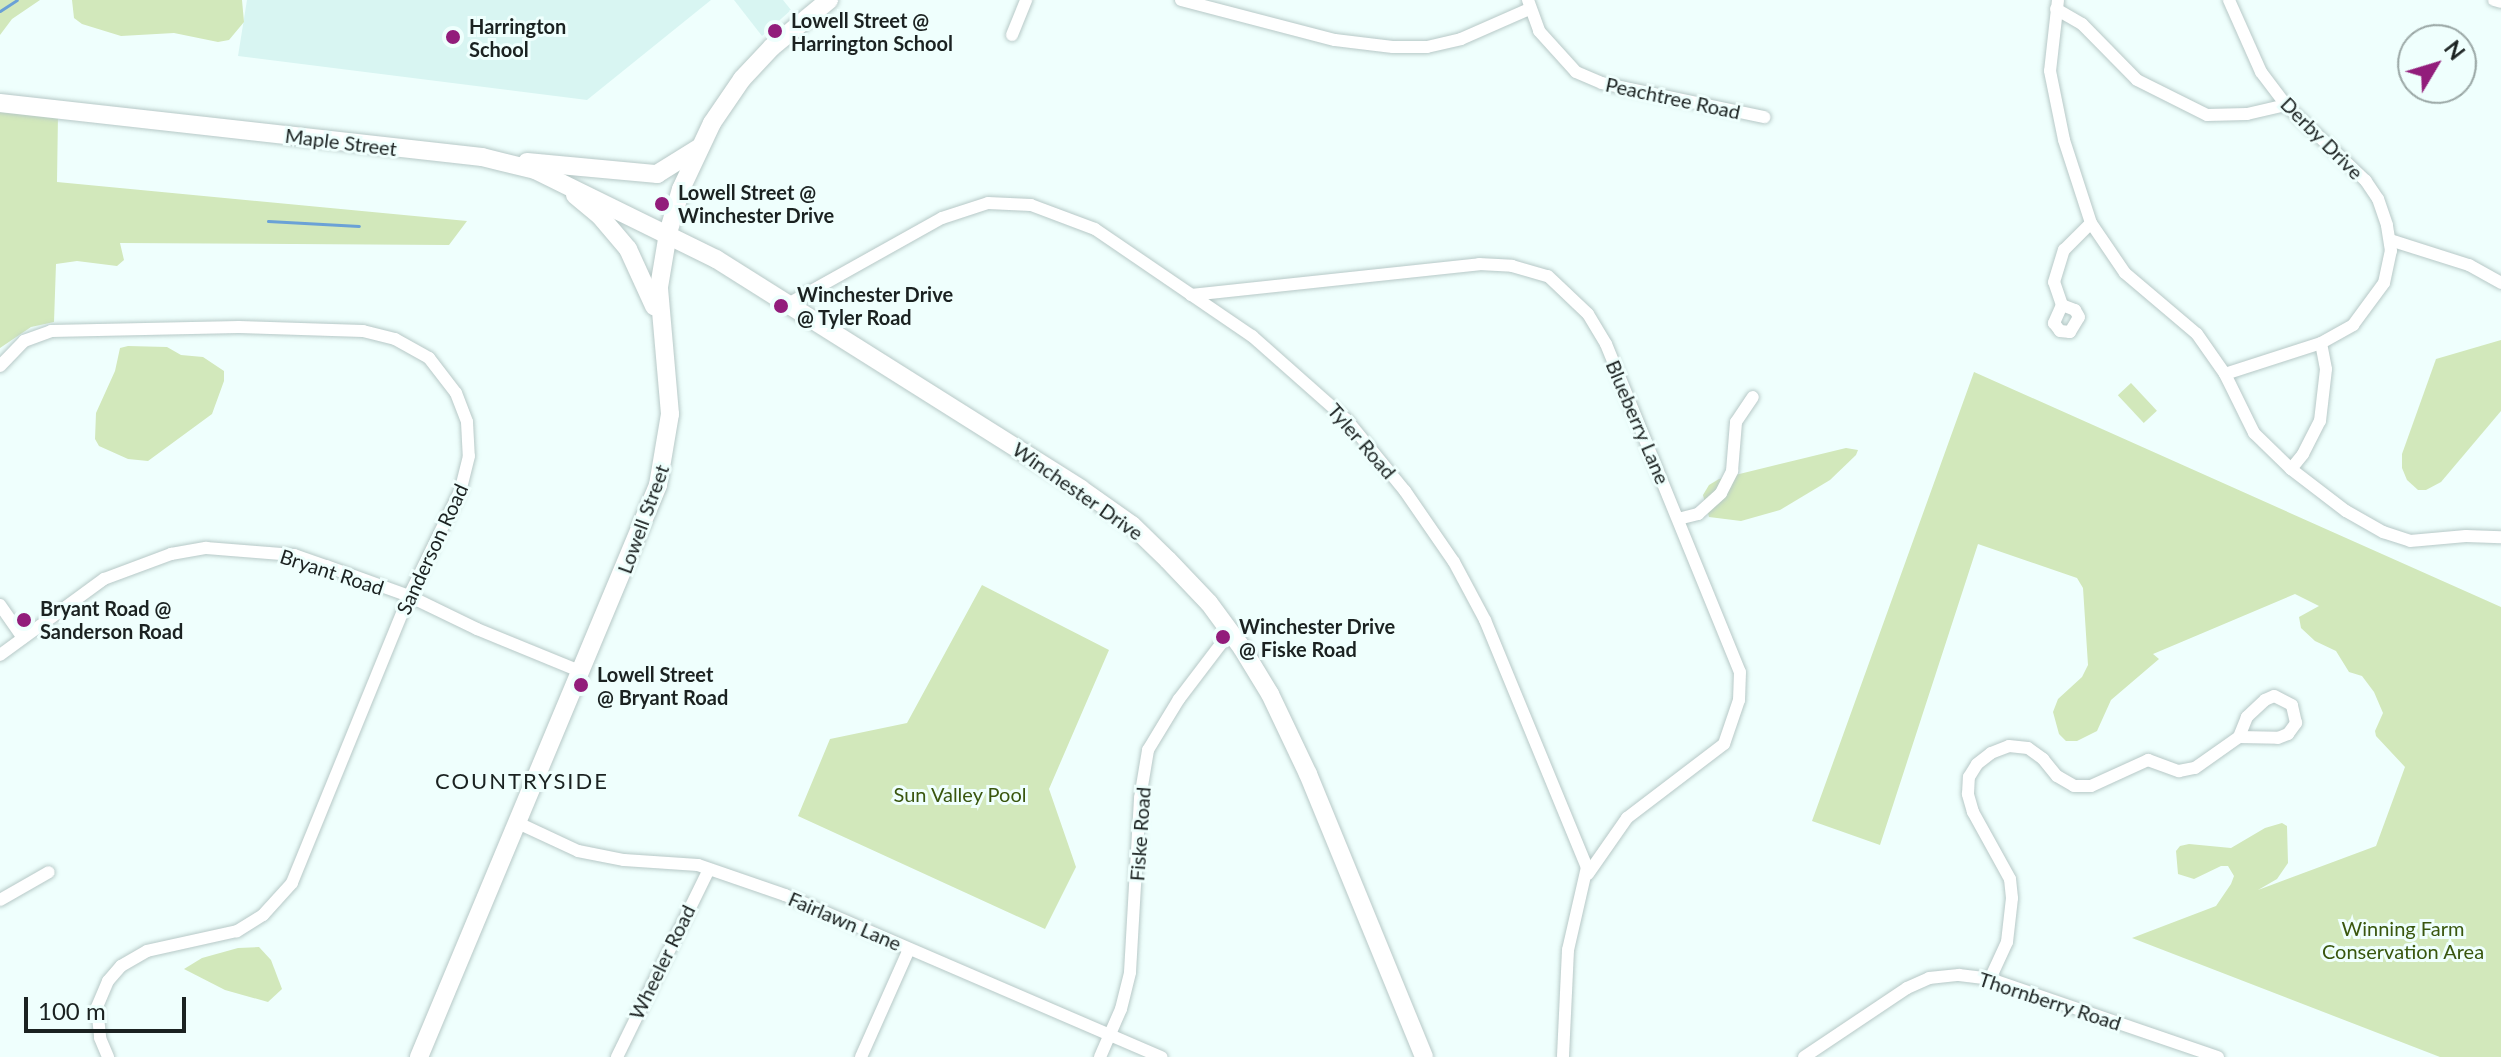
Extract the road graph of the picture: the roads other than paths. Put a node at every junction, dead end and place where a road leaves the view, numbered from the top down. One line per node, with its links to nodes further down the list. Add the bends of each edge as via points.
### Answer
1 (829, 0): 13 (main road, Lowell Street, via 750,70)
2 (1026, 0): 9 (street)
3 (1181, 0): 8 (street, via 1335,40 1393,47 1461,39)
4 (2229, 0): 11 (street, Derby Drive, via 2261,72)
5 (2494, 0): 6 (street)
6 (2501, 2)
7 (2057, 4): 11 (street, via 2137,80 2207,115 2247,114); 16 (street, via 2050,71 2064,140)
8 (1528, 5): 12 (street, Peachtree Road, via 1539,31 1576,72 1602,83)
9 (1012, 35)
10 (0, 103): 14 (main road, Maple Street)
11 (2286, 105): 18 (street, Derby Drive, via 2366,181 2378,199)
12 (1764, 117)
13 (699, 147): 14 (main road, via 657,174); 17 (main road, Lowell Street)
14 (508, 162): 15 (main road, Maple Street)
15 (535, 170): 17 (main road, Maple Street); 24 (main road, via 588,206 628,249 651,296)
16 (2091, 223): 22 (street, via 2064,250 2054,282); 26 (street, via 2125,273 2197,334)
17 (668, 233): 21 (main road, Winchester Drive); 24 (main road, Lowell Street, via 658,297)
18 (2390, 240): 19 (street, via 2469,265); 23 (street, Derby Drive, via 2384,283 2376,298 2353,325)
19 (2501, 283)
20 (1191, 295): 21 (street, Tyler Road, via 1095,229 1031,205 988,203 942,218); 29 (street, Blueberry Lane, via 1479,264 1548,276 1588,314 1606,344); 41 (street, Tyler Road, via 1252,336 1347,420 1438,537 1485,620)
21 (788, 304): 33 (main road, Winchester Drive, via 1132,525 1209,603)
22 (2062, 305)
23 (2321, 343): 26 (street, Derby Drive); 28 (street, via 2326,369 2320,421)
24 (665, 360): 36 (main road, Lowell Street, via 670,414 658,485)
25 (0, 366): 31 (street, Sanderson Road, via 24,341 51,331 307,327 363,331 417,349 456,393 469,439 461,489)
26 (2225, 374): 28 (street, via 2254,433)
27 (1753, 397): 29 (street, via 1736,422 1732,471 1721,493 1698,514)
28 (2291, 469): 30 (street, via 2346,511 2410,541)
29 (1678, 519): 41 (street, Blueberry Lane, via 1740,672 1734,722 1724,744 1627,818)
30 (2501, 537)
31 (409, 596): 34 (street, Bryant Road, via 294,555 206,548 171,554 104,579); 36 (street, Bryant Road); 46 (street, Sanderson Road, via 292,883 263,915 237,931 147,951 121,966 102,990 97,1007)
32 (0, 605): 34 (street)
33 (1230, 632): 45 (street, Fiske Road, via 1148,750 1140,798 1130,972); 52 (main road, Winchester Drive, via 1270,694 1308,774)
34 (23, 638): 35 (street, Bryant Road)
35 (0, 655)
36 (582, 672): 38 (main road, Lowell Street)
37 (2239, 737): 37 (street, via 2288,734 2296,723 2292,705 2274,696 2265,700 2247,717); 44 (street, via 2195,768 2179,771 2148,760 2091,786 2074,786 2057,776 2028,748 2009,746 1977,764 1968,794 2010,879 2012,898 2007,942)
38 (518, 823): 39 (street, Fairlawn Lane, via 578,851); 47 (main road, Lowell Street)
39 (709, 869): 43 (street, Fairlawn Lane, via 813,906); 48 (street, Wheeler Road)
40 (49, 872): 42 (street)
41 (1588, 874): 53 (street, via 1568,950)
42 (0, 900)
43 (909, 949): 45 (street, Fairlawn Lane); 49 (street)
44 (1990, 979): 54 (street, Thornberry Road, via 1929,978); 55 (street, Thornberry Road)
45 (1110, 1033): 50 (street, Fiske Road); 51 (street, Fairlawn Lane)
46 (108, 1057)
47 (419, 1057)
48 (617, 1057)
49 (861, 1057)
50 (1100, 1057)
51 (1162, 1057)
52 (1424, 1057)
53 (1563, 1057)
54 (1804, 1057)
55 (2218, 1057)

